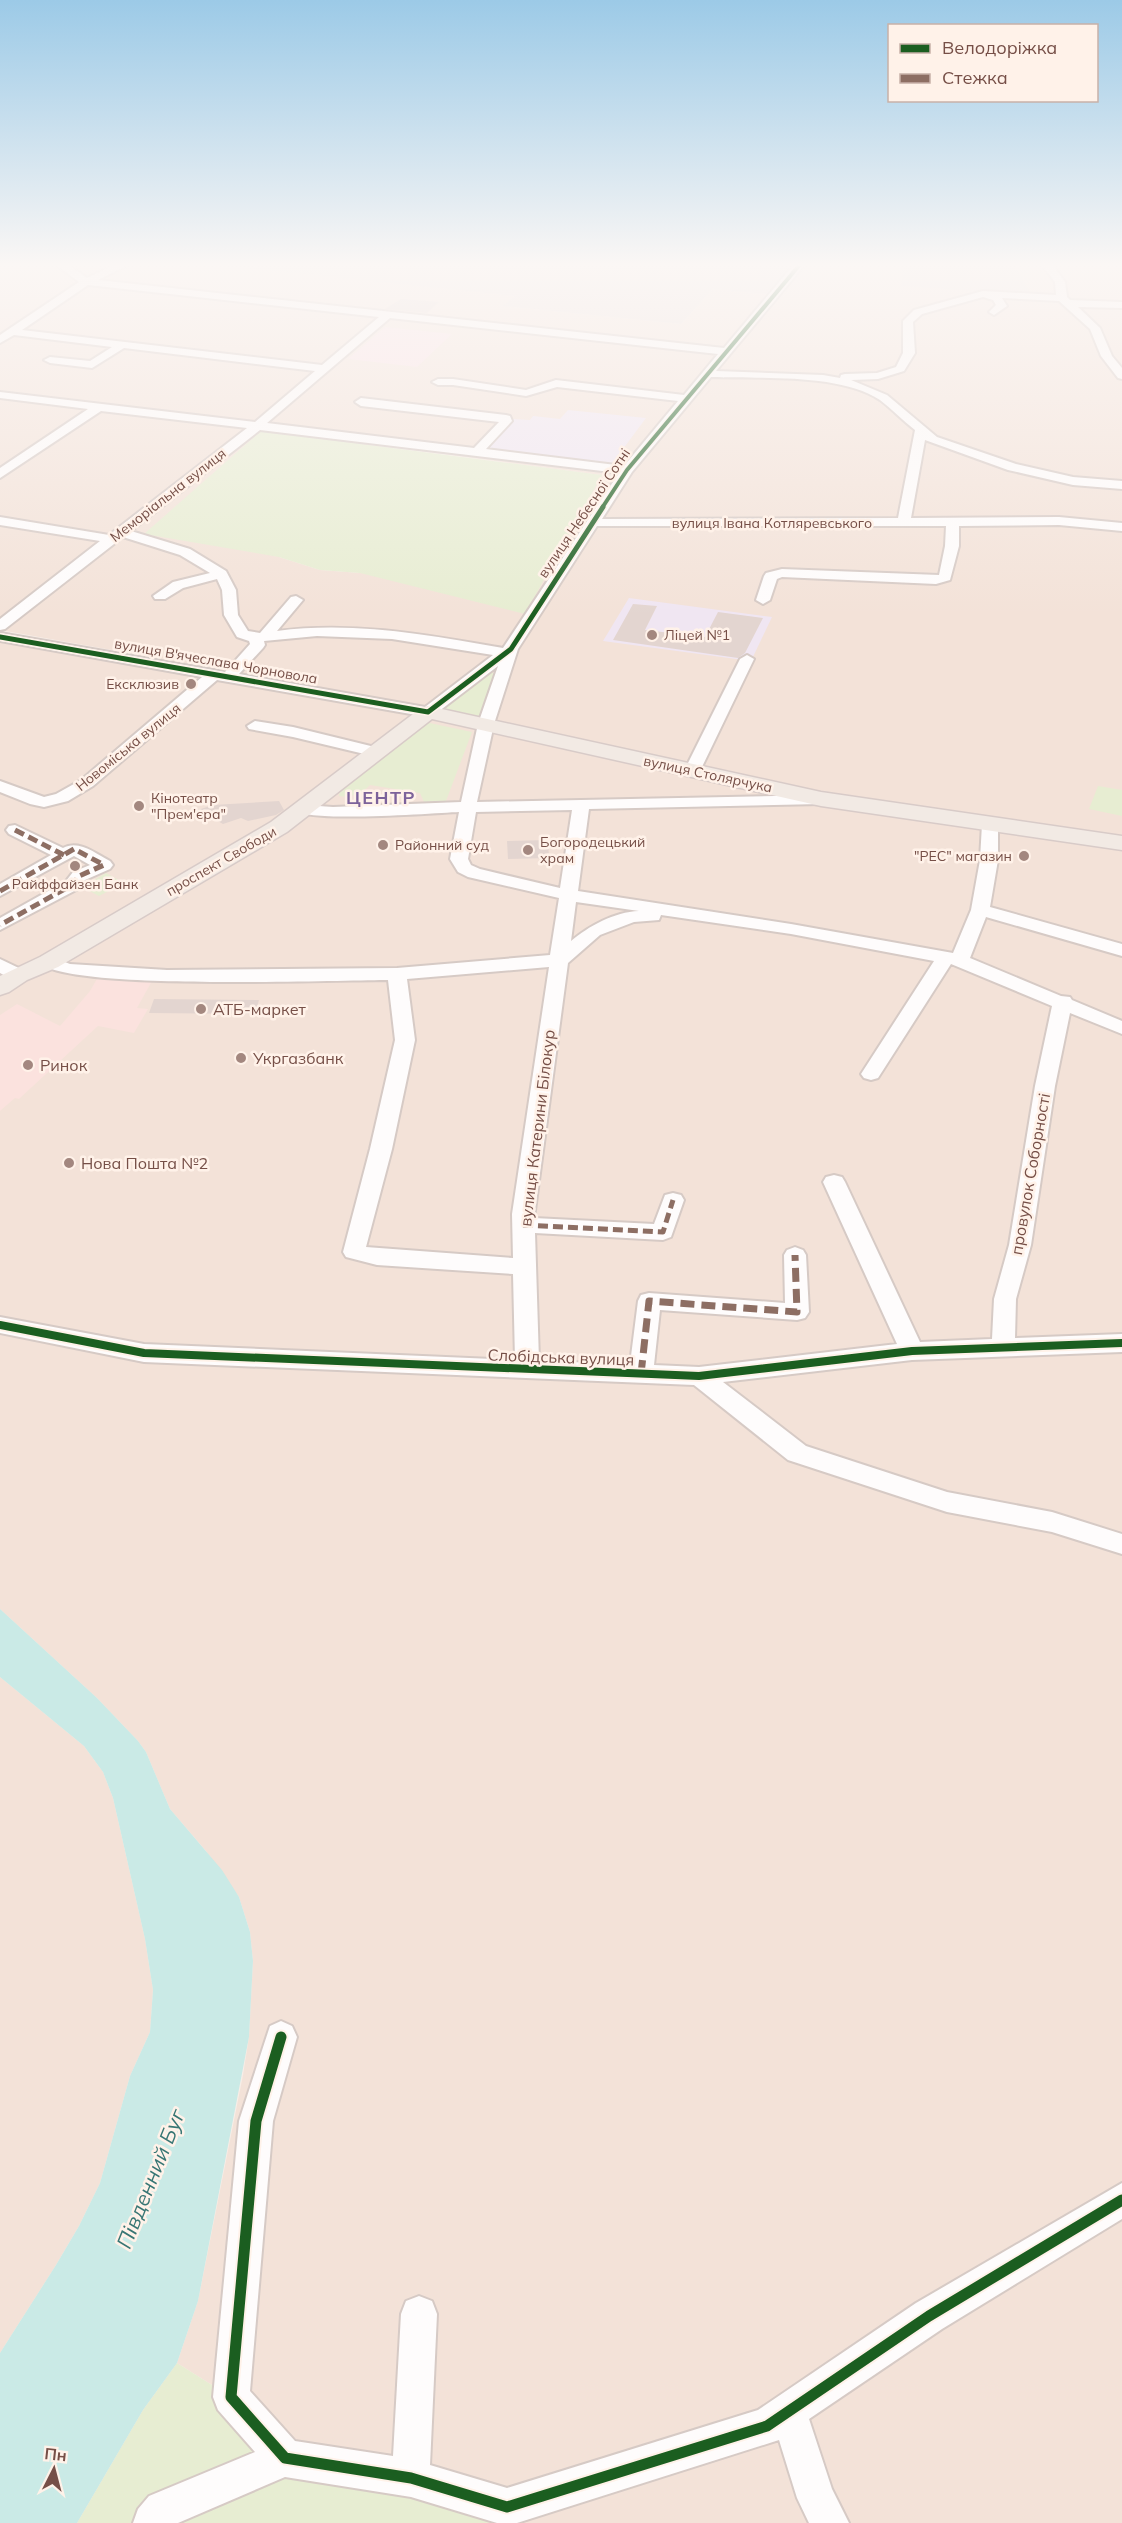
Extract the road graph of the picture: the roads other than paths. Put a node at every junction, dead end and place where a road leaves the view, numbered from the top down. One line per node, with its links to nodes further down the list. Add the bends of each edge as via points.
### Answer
1 (312, 380): 9 (street, Меморіальна вулиця)
2 (704, 380): 6 (street, вулиця Небесної Сотні)
3 (831, 380): 10 (street, via 876,393)
4 (438, 382): 6 (street, via 526,393 536,393 556,383)
5 (0, 395): 8 (street)
6 (687, 399): 12 (street, вулиця Небесної Сотні)
7 (361, 402): 11 (street, via 506,419)
8 (99, 407): 9 (street); 13 (street)
9 (257, 426): 11 (street); 20 (street, Меморіальна вулиця)
10 (921, 429): 14 (street, via 933,440 1012,467 1073,481); 18 (street)
11 (478, 451): 12 (street)
12 (627, 470): 16 (street, вулиця Небесної Сотні)
13 (0, 474)
14 (1122, 485)
15 (0, 521): 20 (street)
16 (592, 522): 18 (street, вулиця Івана Котляревського); 28 (street, вулиця Небесної Сотні)
17 (953, 522): 18 (street, вулиця Івана Котляревського); 19 (street, вулиця Івана Котляревського, via 1070,521); 24 (street, via 945,577 936,580 782,573 771,576)
18 (904, 523)
19 (1122, 527)
20 (116, 535): 21 (street, via 185,551); 25 (street, Меморіальна вулиця)
21 (220, 574): 22 (street, via 178,585); 27 (street, via 229,590 231,615 242,634)
22 (160, 596)
23 (296, 600): 27 (street)
24 (763, 600)
25 (0, 626)
26 (0, 637): 30 (street, вулиця В'ячеслава Чорновола)
27 (260, 638): 28 (street, via 355,632); 30 (street, Новоміська вулиця, via 258,645)
28 (508, 651): 31 (street, вулиця Небесної Сотні); 32 (street)
29 (747, 659): 35 (street)
30 (221, 675): 31 (street, вулиця В'ячеслава Чорновола); 36 (street, Новоміська вулиця, via 66,797 48,804)
31 (428, 712): 32 (main road, вулиця Столярчука); 34 (main road, проспект Свободи)
32 (486, 724): 35 (main road, вулиця Столярчука); 39 (street)
33 (255, 726): 34 (street)
34 (377, 752): 40 (main road, проспект Свободи)
35 (692, 771): 37 (main road, вулиця Столярчука)
36 (0, 786)
37 (742, 790): 38 (street); 41 (main road, вулиця Столярчука)
38 (581, 804): 39 (street); 46 (street, вулиця Катерини Білокур)
39 (468, 807): 40 (street); 46 (street, via 459,859 464,868)
40 (304, 810): 53 (main road, проспект Свободи)
41 (990, 824): 43 (main road, вулиця Столярчука); 47 (street, via 989,860)
42 (15, 830): 44 (street)
43 (1122, 843)
44 (64, 855): 45 (street); 49 (street, via 74,849 104,865)
45 (0, 891)
46 (568, 896): 48 (street); 52 (street, вулиця Катерини Білокур)
47 (980, 910): 50 (street); 51 (street)
48 (680, 914): 51 (street, via 791,929); 52 (street, via 632,917 594,931)
49 (0, 925)
50 (1122, 950)
51 (953, 959): 56 (street); 58 (street)
52 (560, 960): 54 (street); 61 (street, вулиця Катерини Білокур)
53 (49, 962): 54 (street, via 68,969 167,976); 55 (main road, проспект Свободи)
54 (398, 974): 63 (street, via 405,1040 354,1252)
55 (6, 976)
56 (1063, 1002): 57 (street); 66 (street, провулок Соборності, via 1045,1086 1020,1245 1005,1299)
57 (1122, 1028)
58 (871, 1074)
59 (834, 1182): 67 (street)
60 (673, 1200): 61 (street, via 663,1232)
61 (523, 1225): 63 (street, вулиця Катерини Білокур)
62 (795, 1255): 69 (street, via 797,1312 649,1301)
63 (524, 1267): 68 (street, вулиця Катерини Білокур)
64 (0, 1325): 68 (street, Слобідська вулиця, via 144,1353)
65 (1122, 1343): 66 (street, Слобідська вулиця)
66 (1003, 1347): 67 (street, Слобідська вулиця)
67 (912, 1351): 70 (street, Слобідська вулиця)
68 (527, 1370): 69 (street, Слобідська вулиця)
69 (641, 1374): 70 (street, Слобідська вулиця)
70 (699, 1376): 71 (street, via 796,1453 947,1502 1052,1522)
71 (1122, 1544)
72 (281, 2037): 76 (street, via 256,2121 231,2397)
73 (1122, 2200): 75 (street, via 929,2316)
74 (419, 2314): 77 (street)
75 (788, 2411): 77 (street, via 767,2426 507,2507); 79 (street, via 816,2498)
76 (285, 2458): 77 (street); 78 (street, via 163,2510)
77 (411, 2478)
78 (152, 2523)
79 (830, 2523)

